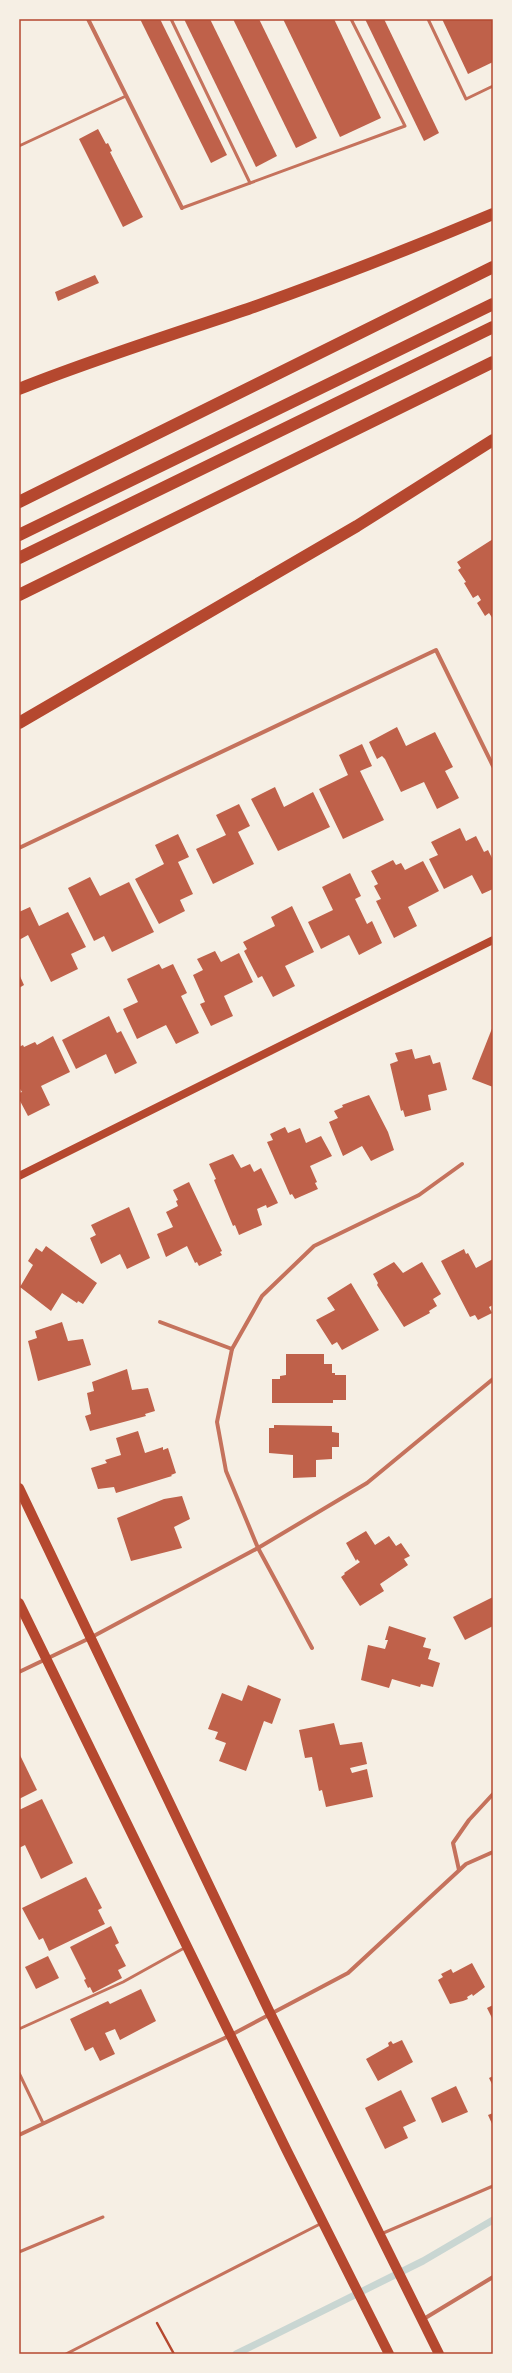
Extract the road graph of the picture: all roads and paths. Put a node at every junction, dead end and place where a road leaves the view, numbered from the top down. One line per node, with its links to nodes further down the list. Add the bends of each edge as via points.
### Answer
1 (88, 19): 6 (street)
2 (171, 19): 8 (lane)
3 (351, 19): 8 (lane, via 405,126)
4 (428, 19): 5 (lane, via 466,99)
5 (493, 86)
6 (126, 96): 7 (lane); 9 (street)
7 (19, 146)
8 (250, 184): 9 (lane)
9 (182, 208)
10 (493, 214): 15 (highway, via 387,258 248,309 88,362)
11 (493, 267): 17 (highway)
12 (493, 304): 18 (highway)
13 (493, 327): 19 (highway)
14 (493, 362): 20 (highway)
15 (19, 389)
16 (493, 440): 21 (highway, via 357,526)
17 (19, 502)
18 (19, 535)
19 (19, 558)
20 (19, 595)
21 (19, 723)
22 (493, 766): 23 (street, via 436,650)
23 (19, 848)
24 (493, 940): 26 (main road)
25 (462, 1164): 28 (street, via 418,1195 314,1246 262,1296)
26 (19, 1176)
27 (160, 1322): 28 (street)
28 (232, 1349): 31 (street, via 217,1422 226,1471)
29 (493, 1378): 31 (street, via 367,1483)
30 (19, 1488): 33 (main road)
31 (258, 1548): 33 (street); 34 (street)
32 (19, 1603): 35 (main road)
33 (90, 1638): 35 (street); 41 (main road)
34 (312, 1648)
35 (46, 1659): 36 (street); 40 (main road)
36 (19, 1672)
37 (493, 1794): 39 (street, via 469,1820 453,1843)
38 (493, 1852): 39 (street, via 466,1864)
39 (459, 1870): 41 (street, via 348,1972)
40 (188, 1946): 42 (lane, via 123,1982); 43 (main road)
41 (270, 2013): 43 (street); 50 (main road)
42 (19, 2029)
43 (231, 2035): 45 (street); 49 (main road)
44 (19, 2073): 45 (lane)
45 (43, 2123): 46 (street)
46 (19, 2135)
47 (493, 2186): 50 (lane)
48 (102, 2217): 51 (lane)
49 (324, 2222): 55 (lane); 57 (main road)
50 (379, 2235): 53 (main road)
51 (19, 2252)
52 (493, 2277): 53 (street)
53 (421, 2320): 58 (main road)
54 (156, 2321): 56 (path)
55 (66, 2354)
56 (174, 2354)
57 (390, 2354)
58 (439, 2354)

